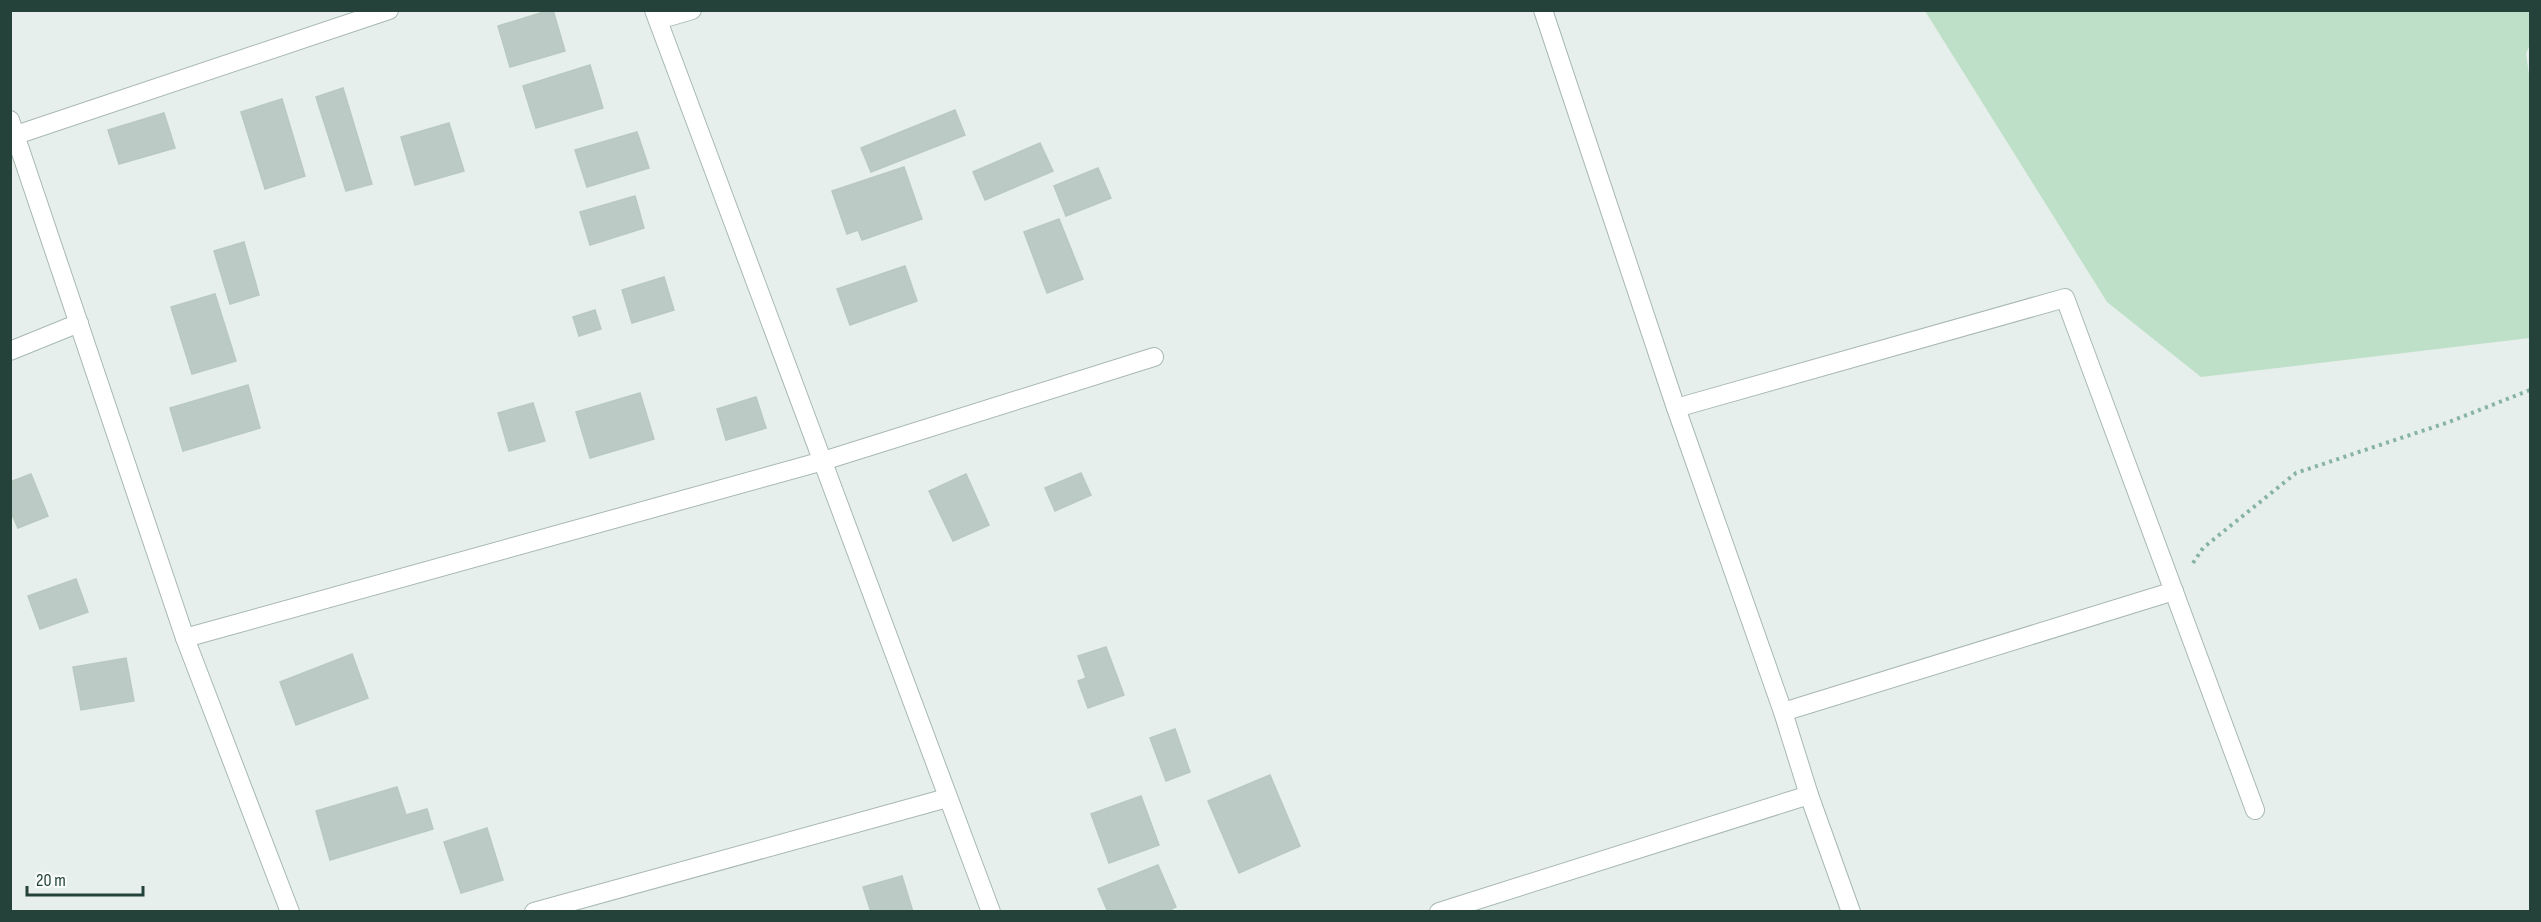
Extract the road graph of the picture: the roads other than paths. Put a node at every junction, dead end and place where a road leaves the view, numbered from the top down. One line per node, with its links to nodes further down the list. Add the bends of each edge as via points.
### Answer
1 (389, 10): 5 (street)
2 (692, 10): 4 (street)
3 (1543, 10): 9 (street)
4 (656, 15): 10 (street)
5 (13, 127): 6 (street)
6 (79, 323): 7 (street); 12 (street)
7 (10, 351)
8 (1154, 357): 10 (street)
9 (1676, 408): 11 (street, via 2065,298); 13 (street)
10 (823, 461): 12 (street); 15 (street)
11 (2174, 591): 13 (street); 16 (street)
12 (185, 638): 17 (street)
13 (1784, 712): 14 (street)
14 (1809, 795): 20 (street); 21 (street)
15 (947, 798): 18 (street); 19 (street)
16 (2255, 810)
17 (290, 912)
18 (534, 912)
19 (991, 912)
20 (1438, 912)
21 (1851, 912)

